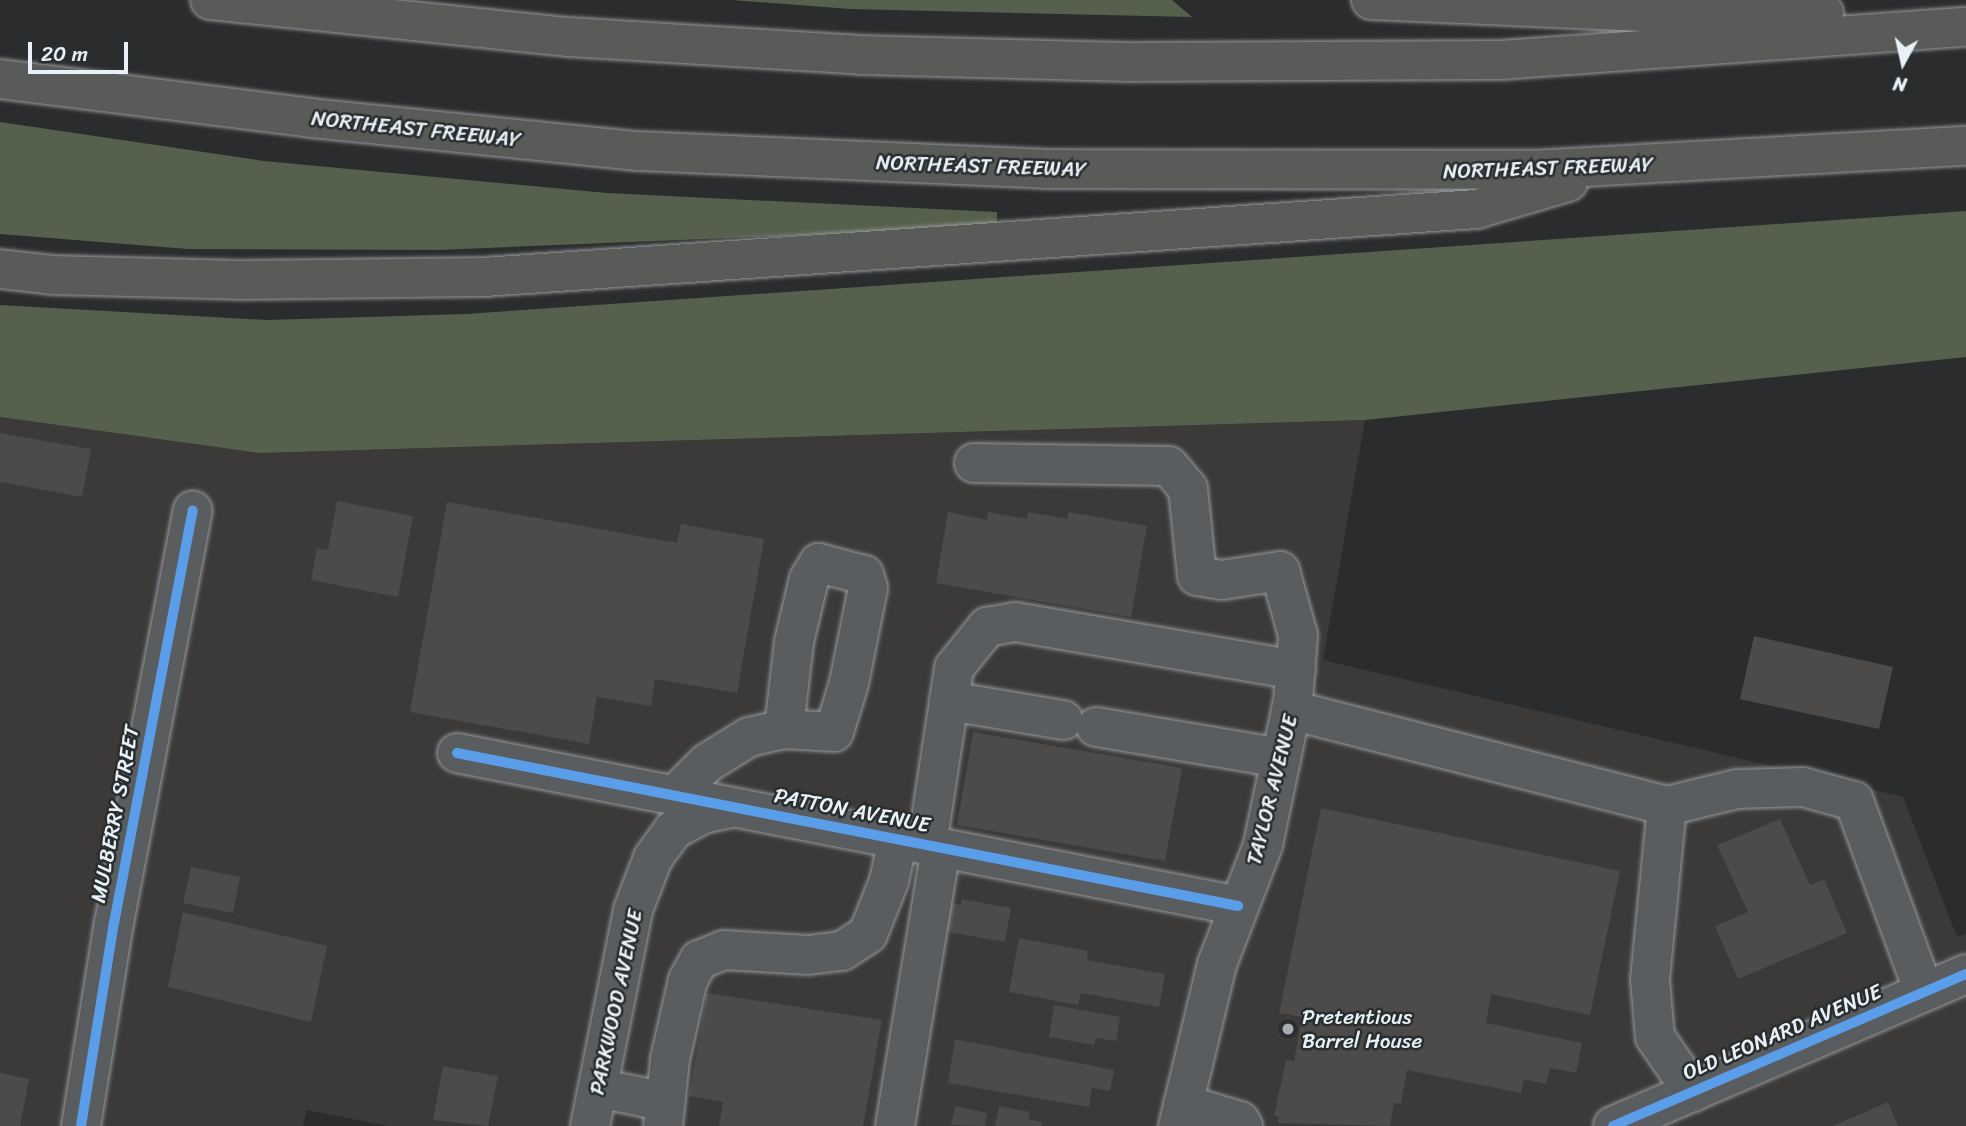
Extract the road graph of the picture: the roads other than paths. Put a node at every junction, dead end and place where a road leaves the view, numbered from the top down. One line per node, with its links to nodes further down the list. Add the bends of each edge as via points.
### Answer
1 (210, 0): 4 (highway, via 569,37 861,55 1129,62 1501,60)
2 (1371, 0): 3 (highway, via 1650,12)
3 (1966, 14)
4 (1966, 27)
5 (0, 79): 7 (highway, NORTHEAST FREEWAY, via 310,118 747,158 1170,171)
6 (1966, 146): 7 (highway, NORTHEAST FREEWAY)
7 (1617, 167): 8 (highway, via 1477,209 726,263 484,277 238,280 52,275)
8 (0, 269)
9 (974, 463): 11 (street, TAYLOR AVENUE, via 1169,466 1188,489 1197,576 1222,580 1280,571 1298,635)
10 (193, 510): 29 (street, MULBERRY STREET, via 114,923)
11 (1296, 670): 12 (street, via 1015,622 987,627 979,634 954,668); 13 (street, TAYLOR AVENUE)
12 (949, 701): 16 (street); 20 (street)
13 (1291, 710): 16 (street, TAYLOR AVENUE); 18 (street)
14 (784, 729): 17 (street, via 748,737 707,763)
15 (457, 753): 17 (street, PATTON AVENUE)
16 (1281, 758): 21 (street, TAYLOR AVENUE, via 1263,845)
17 (675, 795): 19 (street, PATTON AVENUE)
18 (1667, 806): 23 (street, via 1737,789 1803,787 1854,802); 25 (street, via 1650,979 1655,1037)
19 (737, 807): 20 (street, PATTON AVENUE); 24 (street, PARKWOOD AVENUE, via 703,814 673,831 653,858 633,910)
20 (922, 844): 21 (street, PATTON AVENUE); 26 (street, via 889,881 868,934 842,951 808,955 724,950 699,960 688,980); 31 (street)
21 (1238, 906): 27 (street, TAYLOR AVENUE, via 1217,964)
22 (1966, 974): 23 (street, OLD LEONARD AVENUE)
23 (1924, 992): 25 (street, OLD LEONARD AVENUE)
24 (598, 1088): 26 (street); 30 (street, PARKWOOD AVENUE)
25 (1693, 1092): 28 (street, OLD LEONARD AVENUE)
26 (664, 1114)
27 (1181, 1115): 32 (street, via 1240,1121)
28 (1659, 1117): 33 (street, OLD LEONARD AVENUE)
29 (81, 1126)
30 (590, 1126)
31 (895, 1126)
32 (1243, 1126)
33 (1613, 1126)

